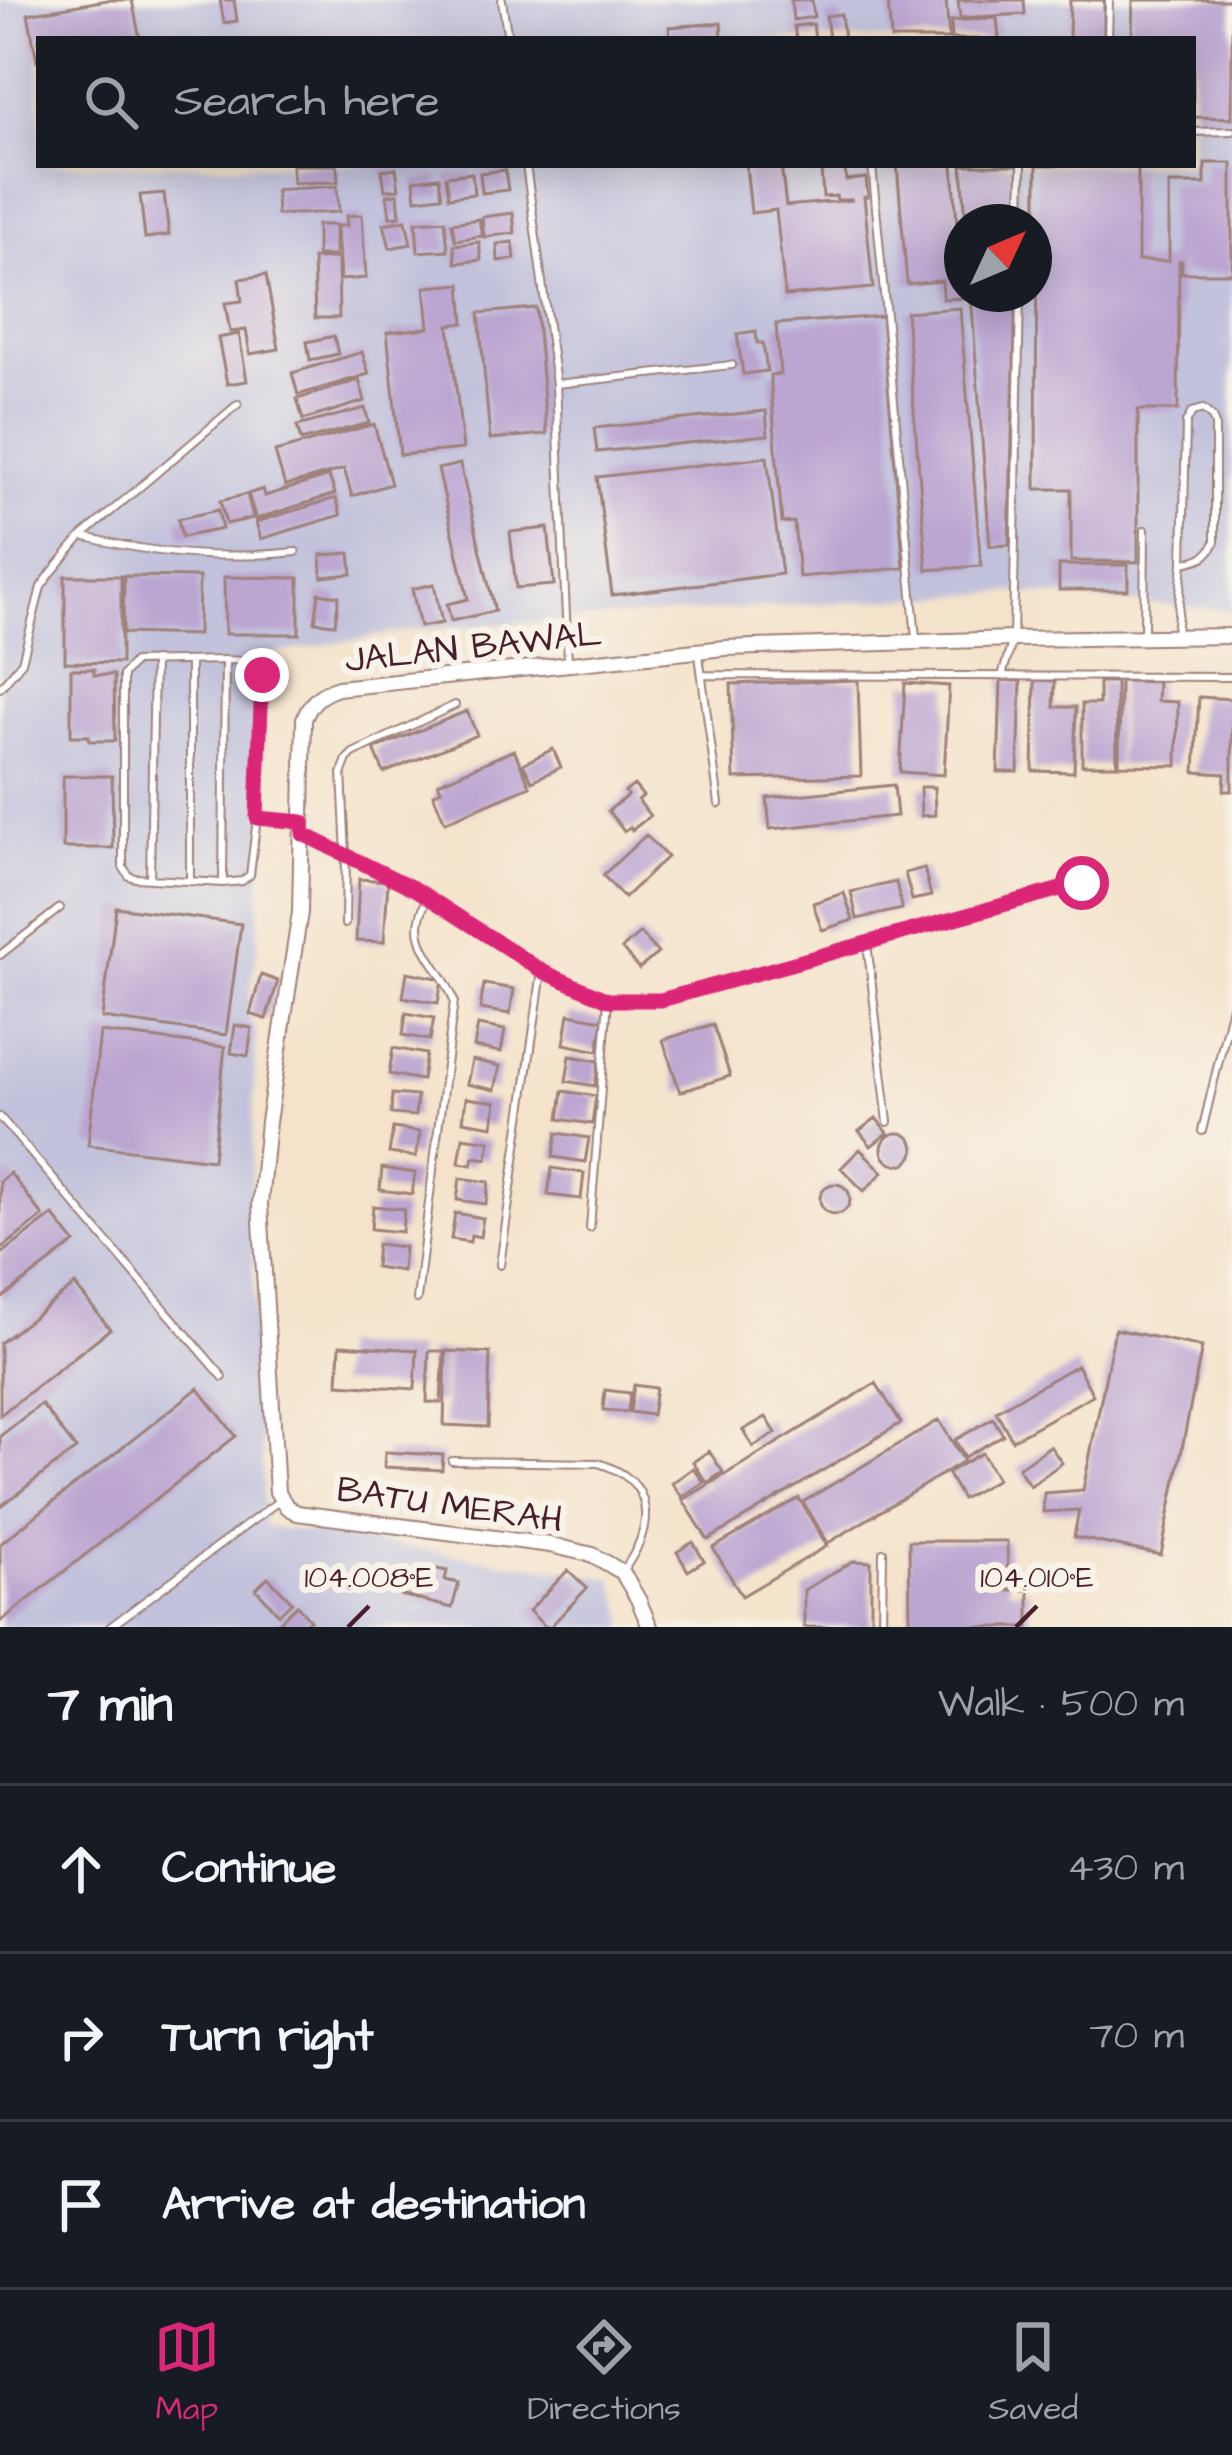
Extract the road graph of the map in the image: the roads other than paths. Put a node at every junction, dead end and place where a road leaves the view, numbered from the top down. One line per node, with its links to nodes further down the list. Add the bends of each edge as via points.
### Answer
1 (502, 0): 3 (lane)
2 (1109, 0): 4 (lane)
3 (508, 36)
4 (1108, 36)
5 (1232, 131): 6 (lane)
6 (1196, 132)
7 (526, 168): 13 (lane)
8 (872, 168): 23 (lane)
9 (1022, 168): 10 (lane)
10 (1021, 204)
11 (1019, 312): 22 (lane)
12 (732, 364): 13 (lane)
13 (556, 384): 28 (lane)
14 (238, 404): 16 (lane)
15 (1144, 530): 20 (lane)
16 (82, 536): 17 (lane, via 201,555); 32 (lane, via 41,587 22,662)
17 (296, 552)
18 (1183, 563): 18 (lane, via 1186,423 1203,409 1215,425 1215,542 1207,556); 21 (lane)
19 (1232, 636): 21 (street, JALAN BAWAL)
20 (1144, 637): 21 (street, JALAN BAWAL); 22 (street, JALAN BAWAL)
21 (1176, 637)
22 (1013, 639): 23 (street, JALAN BAWAL); 30 (lane)
23 (916, 642): 24 (street, JALAN BAWAL)
24 (698, 651): 28 (street, JALAN BAWAL); 29 (lane)
25 (225, 660): 27 (lane); 35 (lane, via 254,663 262,675); 40 (lane)
26 (154, 661): 27 (lane); 38 (lane); 38 (lane, via 134,662 123,675 123,866 129,876)
27 (190, 661): 39 (lane)
28 (568, 666): 36 (street, JALAN BAWAL, via 322,693 304,719)
29 (704, 675): 30 (lane); 34 (lane)
30 (1002, 676): 31 (lane)
31 (1232, 677)
32 (0, 688)
33 (455, 705): 37 (lane, via 347,759)
34 (719, 804)
35 (257, 818): 36 (lane); 40 (lane, via 250,875)
36 (303, 828): 37 (lane); 58 (street, JALAN BAWAL, via 301,912 260,1204)
37 (346, 855): 42 (lane); 44 (lane)
38 (151, 879): 39 (lane)
39 (190, 881): 40 (lane)
40 (223, 883)
41 (1082, 883): 45 (lane)
42 (427, 897): 47 (lane); 55 (lane, via 418,925 454,1001)
43 (60, 908): 46 (lane)
44 (345, 924)
45 (867, 943): 48 (lane, via 661,1000); 51 (lane)
46 (0, 955)
47 (542, 971): 48 (lane); 54 (lane)
48 (608, 1000): 53 (lane)
49 (1232, 1006): 52 (lane)
50 (0, 1117): 56 (lane)
51 (888, 1122)
52 (1202, 1131)
53 (590, 1228)
54 (500, 1265)
55 (417, 1299)
56 (223, 1377)
57 (452, 1461): 60 (lane, via 598,1462 628,1477 645,1508 646,1532)
58 (280, 1500): 60 (street, BATU MERAH, via 297,1513 550,1545); 61 (lane)
59 (883, 1552): 63 (lane)
60 (622, 1572): 62 (street)
61 (110, 1627)
62 (650, 1627)
63 (882, 1627)

